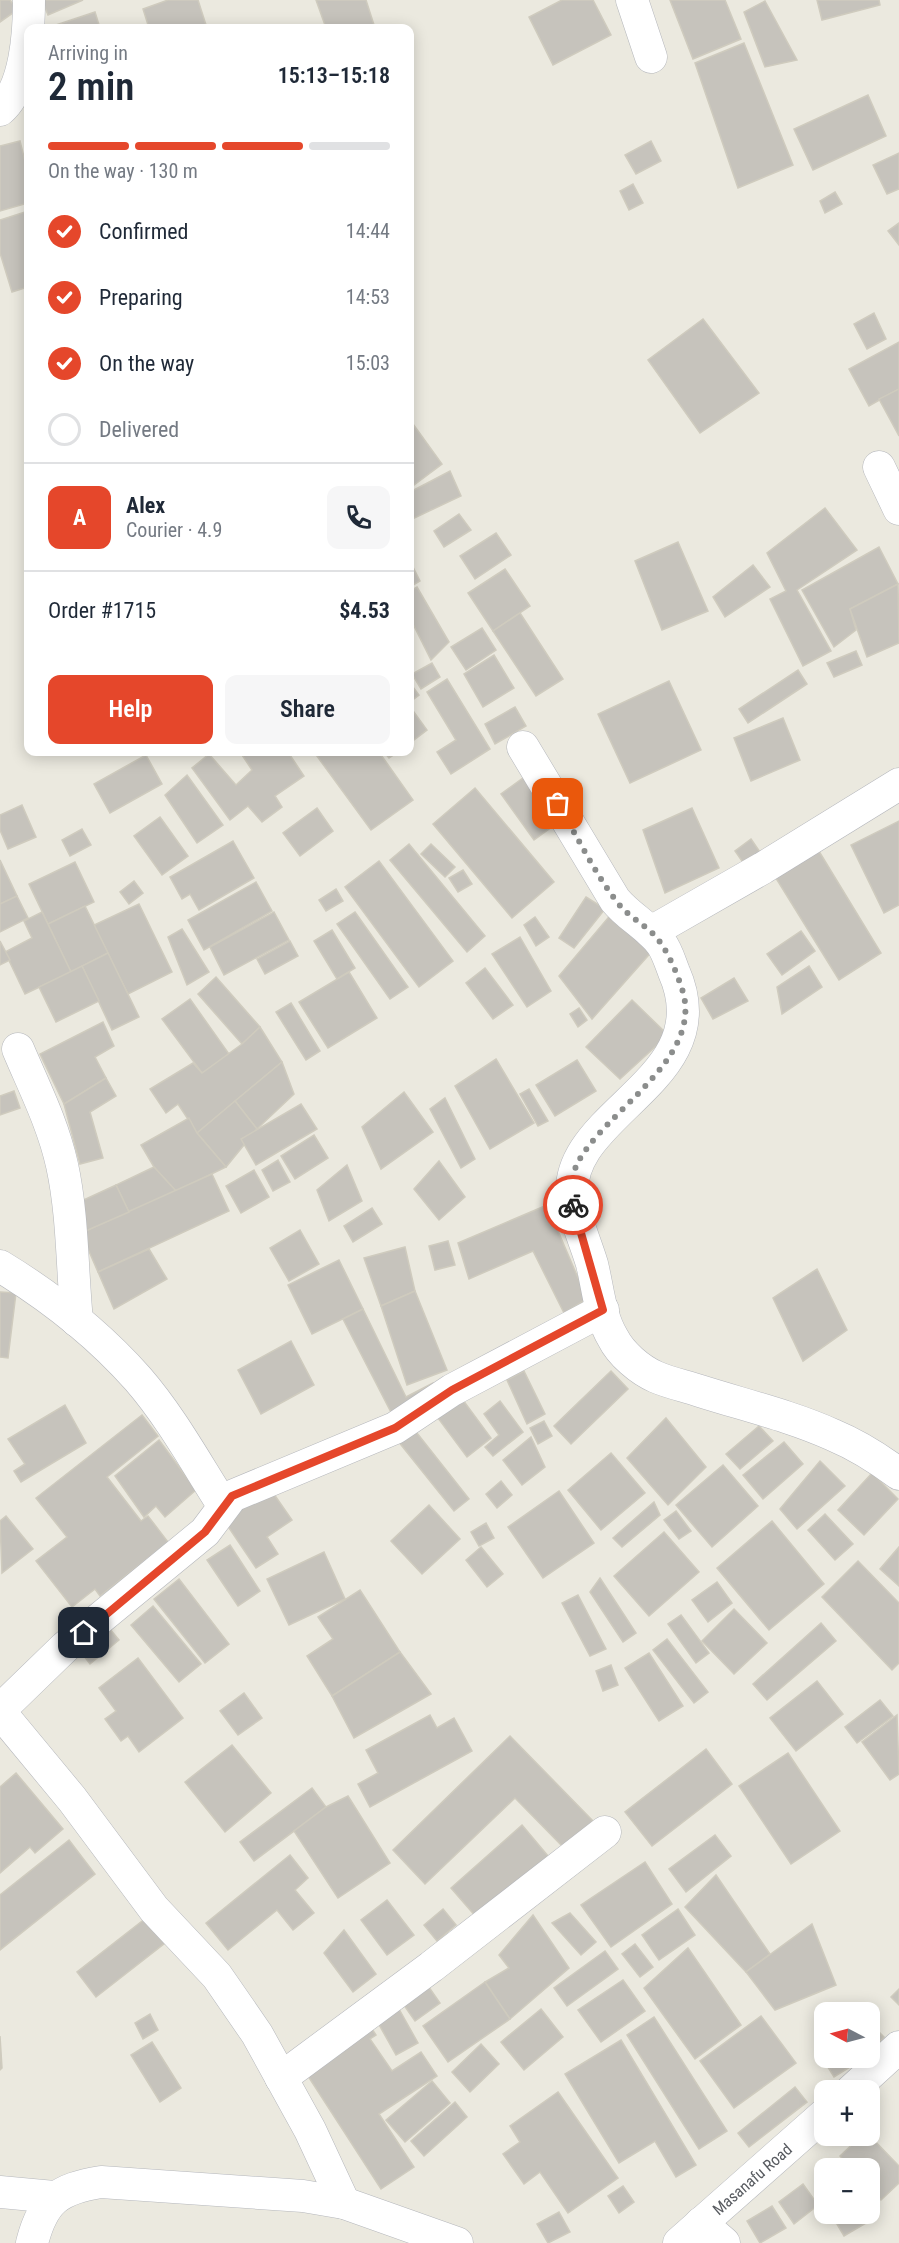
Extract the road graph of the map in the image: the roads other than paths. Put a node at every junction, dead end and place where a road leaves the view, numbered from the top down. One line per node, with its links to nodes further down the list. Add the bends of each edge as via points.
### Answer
1 (29, 0): 3 (street)
2 (632, 0): 5 (street)
3 (27, 24)
4 (24, 49): 6 (street, via 21,78)
5 (651, 57)
6 (0, 110)
7 (879, 466): 8 (street)
8 (899, 509)
9 (523, 747): 11 (street, via 615,900 628,916)
10 (899, 784): 11 (street)
11 (651, 932): 14 (street, via 662,945 683,992 684,1023 662,1067 592,1143 576,1165 572,1182 573,1204)
12 (18, 1049): 15 (street, via 47,1116 61,1163)
13 (0, 1266): 15 (street)
14 (603, 1310): 16 (street, via 613,1339 627,1356 655,1377 833,1434); 17 (street, via 452,1390 395,1428 232,1496)
15 (76, 1321): 17 (street, via 104,1342 139,1381)
16 (899, 1474)
17 (224, 1505): 18 (street, via 205,1532 65,1647)
18 (0, 1711): 21 (street, via 154,1909 218,1976)
19 (605, 1832): 21 (street)
20 (899, 2048): 22 (street)
21 (281, 2078): 26 (street)
22 (863, 2080)
23 (814, 2125): 27 (street, Masanafu Road)
24 (0, 2192): 25 (street)
25 (54, 2197): 26 (street, via 72,2187 100,2182 303,2196); 28 (street, via 42,2214)
26 (344, 2203): 29 (street)
27 (701, 2236)
28 (32, 2243)
29 (457, 2243)

